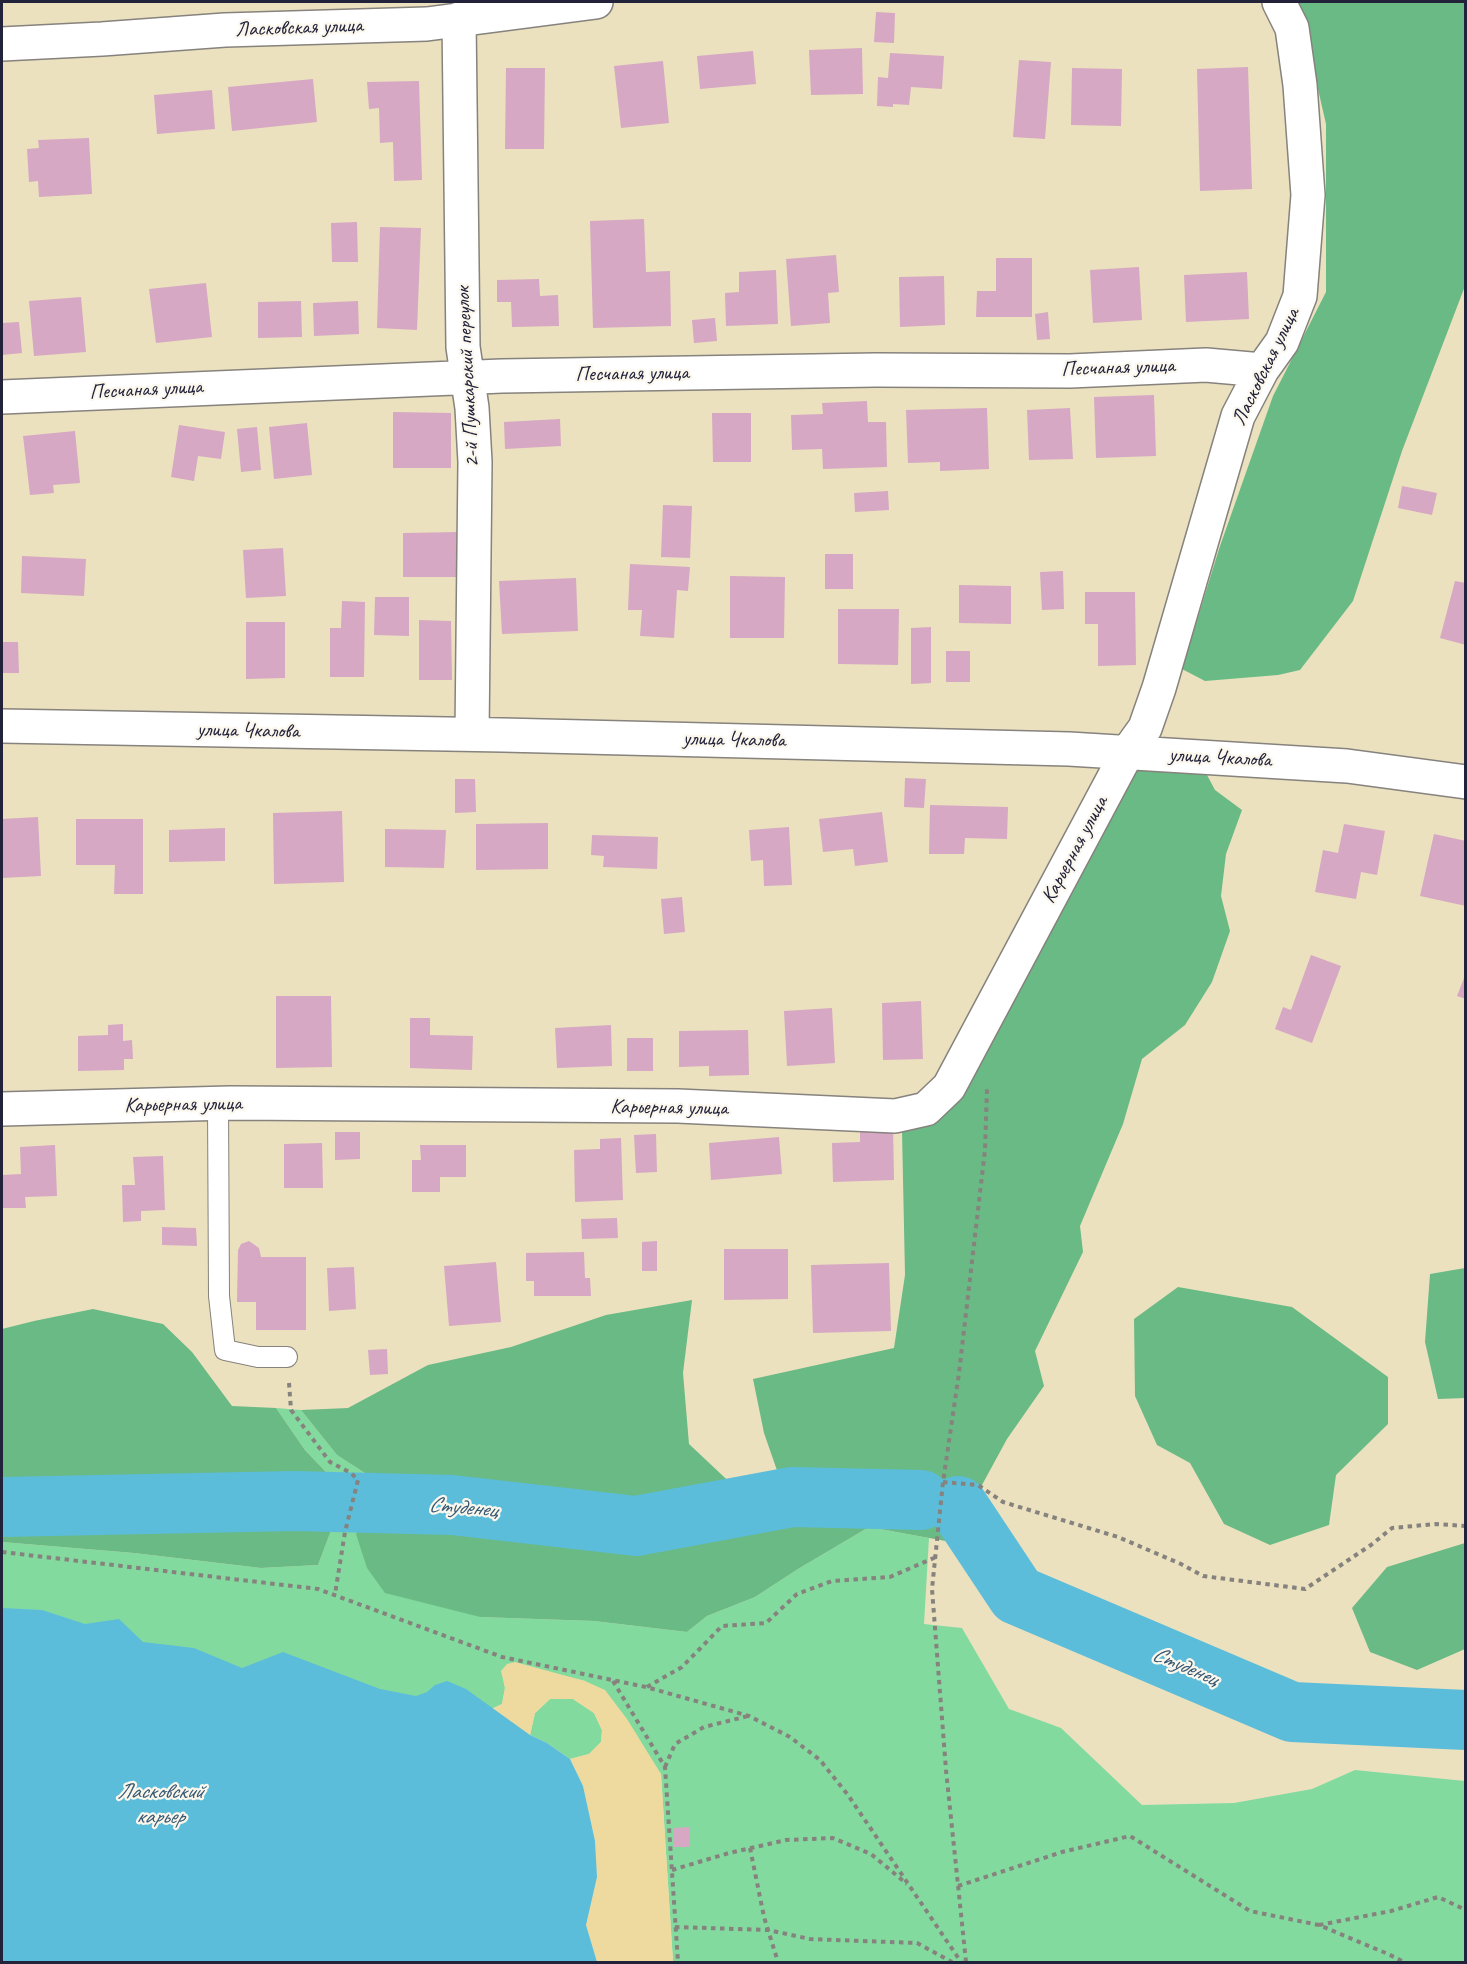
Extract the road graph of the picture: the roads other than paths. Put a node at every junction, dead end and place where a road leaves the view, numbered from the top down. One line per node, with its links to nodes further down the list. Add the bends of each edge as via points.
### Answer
1 (596, 2): 3 (street, Ласковская улица)
2 (1279, 2): 5 (street, Ласковская улица, via 1292,28 1308,195 1300,296 1282,342)
3 (459, 19): 4 (street, Ласковская улица, via 427,24 225,30); 6 (street, 2-й Пушкарский переулок, via 463,347)
4 (2, 44)
5 (1262, 370): 6 (street, Песчаная улица, via 1206,365); 10 (street, Ласковская улица, via 1238,416 1145,728)
6 (468, 376): 7 (street, Песчаная улица); 9 (street, 2-й Пушкарский переулок, via 475,462)
7 (2, 397)
8 (2, 726): 9 (street, улица Чкалова)
9 (472, 734): 10 (street, улица Чкалова)
10 (1127, 753): 11 (street, улица Чкалова, via 1347,766); 12 (street, Карьерная улица, via 949,1087 926,1109 895,1116 678,1106)
11 (1466, 782)
12 (218, 1104): 13 (street, Карьерная улица); 14 (lane, via 219,1296 225,1350 258,1357)
13 (2, 1109)
14 (287, 1357)

